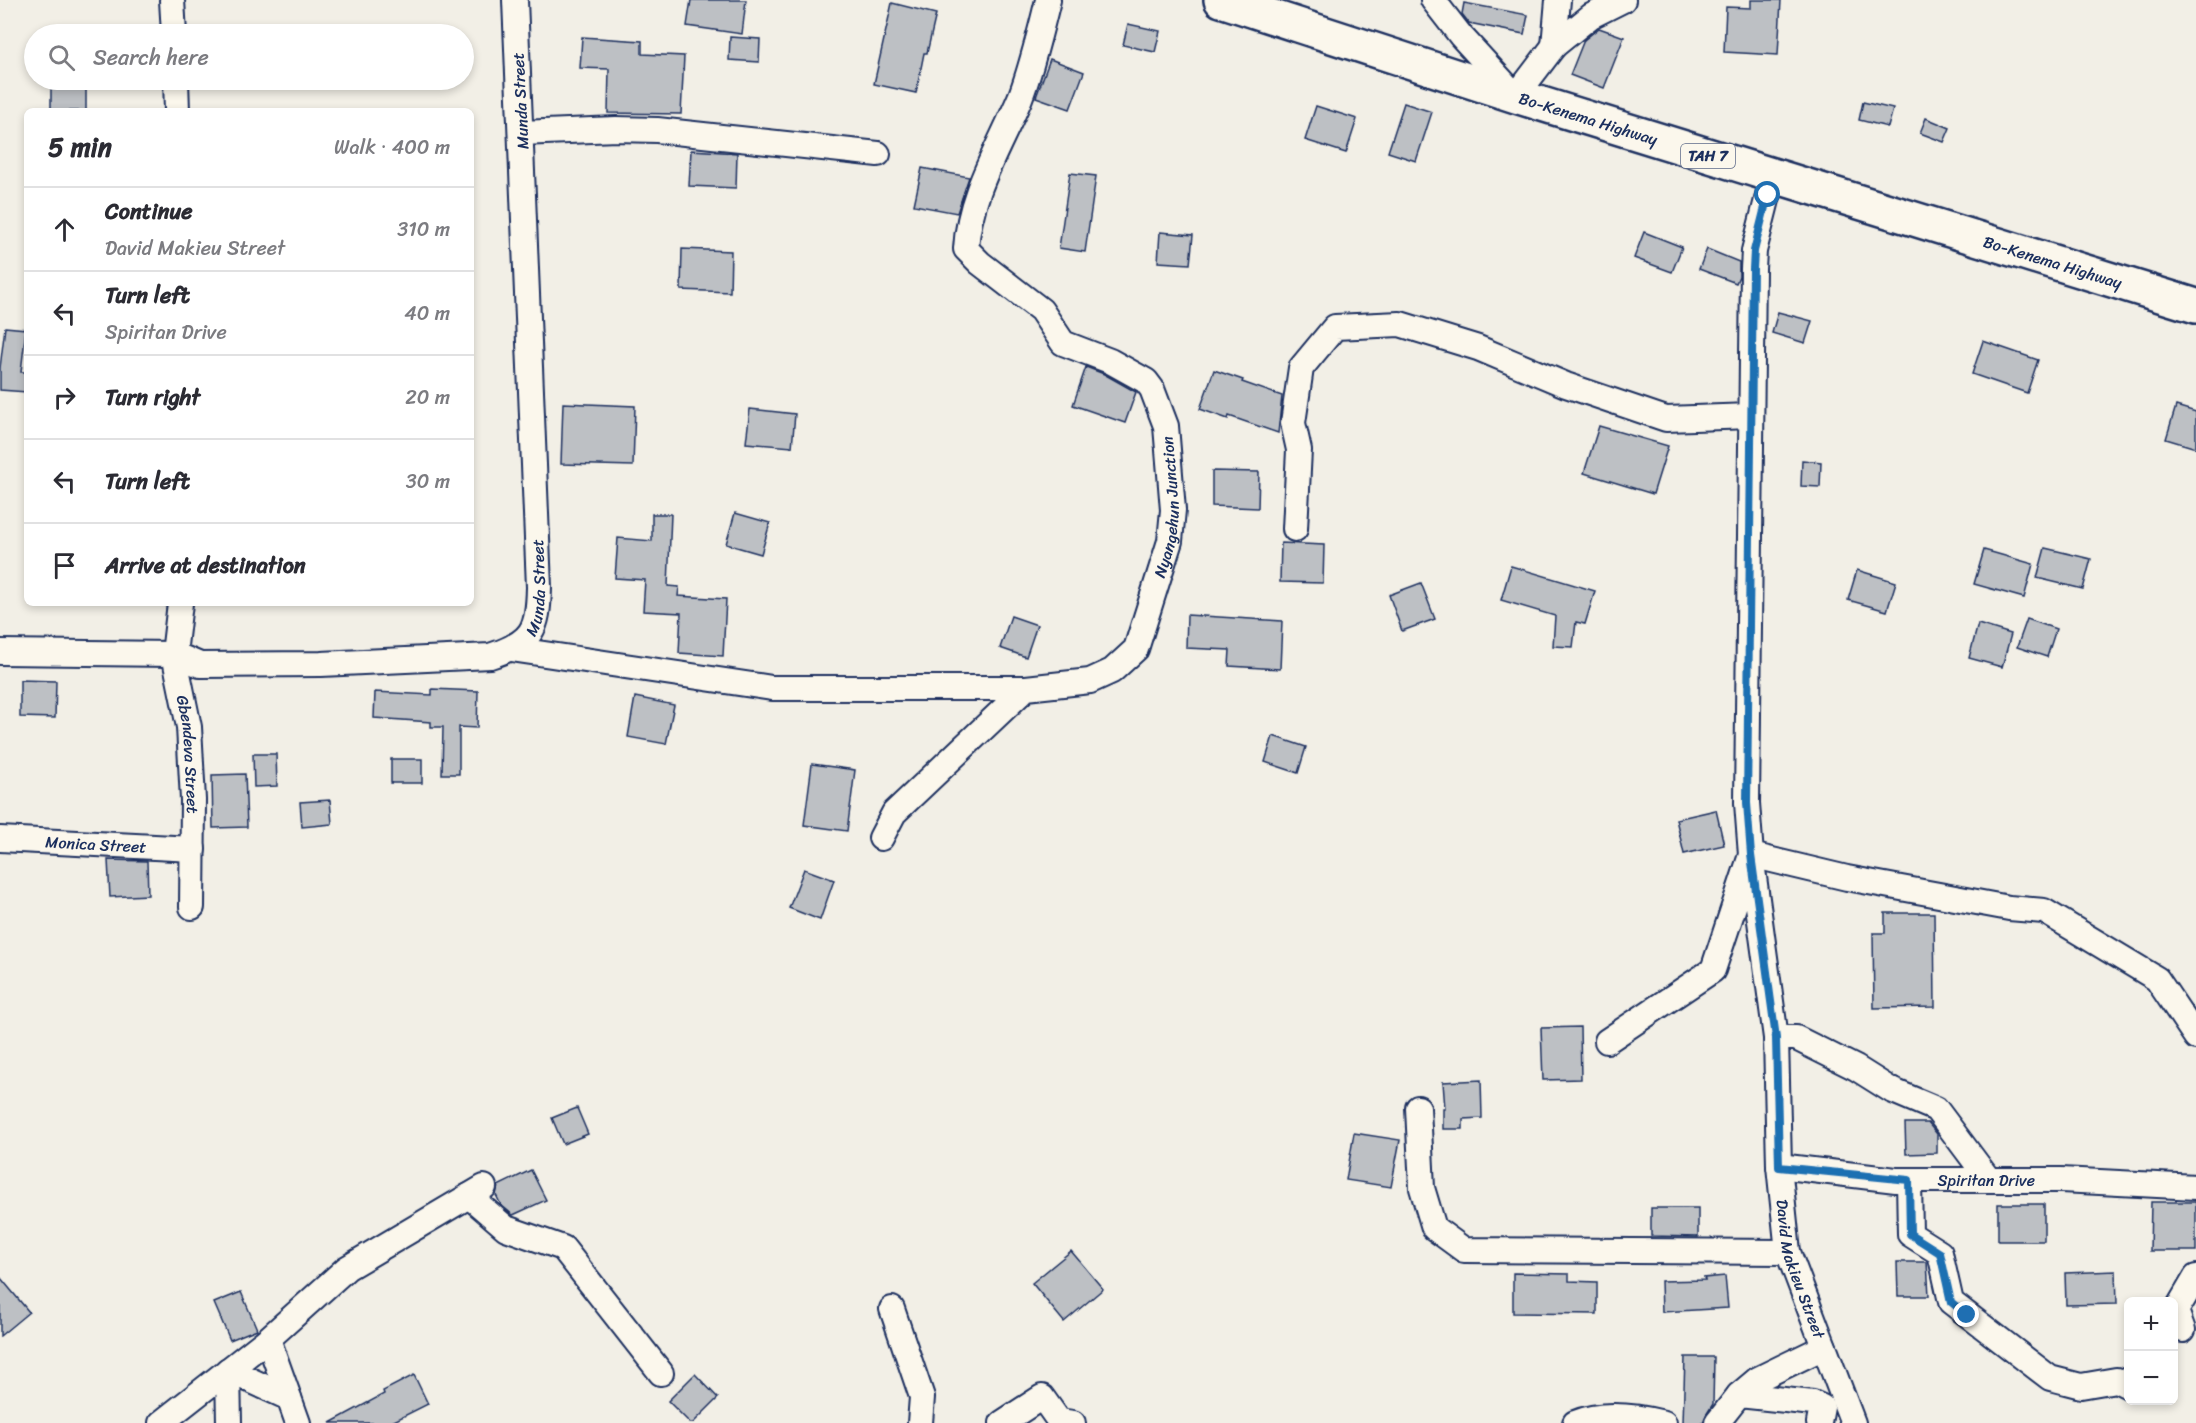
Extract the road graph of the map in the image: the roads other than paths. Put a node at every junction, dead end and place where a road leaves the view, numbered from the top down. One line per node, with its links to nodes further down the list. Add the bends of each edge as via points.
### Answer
1 (172, 0): 8 (street)
2 (515, 0): 13 (street, Munda Street)
3 (1048, 0): 23 (street, Nyangehun Junction, via 1020,96 988,167 968,225 966,249 1041,310 1063,343 1110,361 1146,381 1166,426 1173,510 1170,541 1136,649 1112,671 1090,681)
4 (1221, 0): 11 (highway, Bo-Kenema Highway / TAH 7)
5 (1433, 0): 11 (street)
6 (1558, 0): 9 (street)
7 (1623, 0): 9 (street, via 1591,16)
8 (173, 24)
9 (1554, 46): 11 (street)
10 (176, 90): 12 (street)
11 (1516, 96): 15 (highway, Bo-Kenema Highway / TAH 7)
12 (177, 108)
13 (521, 133): 14 (street, via 657,130); 20 (street, Munda Street, via 539,587 538,616 533,628)
14 (878, 154)
15 (1773, 176): 16 (highway, Bo-Kenema Highway / TAH 7); 17 (street, David Makieu Street, via 1754,260)
16 (2196, 306)
17 (1751, 416): 18 (street, via 1666,419 1566,385 1478,348 1400,324 1335,327 1300,368 1293,423 1299,450); 27 (street, David Makieu Street, via 1747,803)
18 (1295, 529)
19 (180, 606): 22 (street, Gbendeva Street)
20 (511, 649): 22 (street, Munda Street, via 490,656 200,665); 23 (street, via 772,688)
21 (0, 652): 22 (street, Munda Street)
22 (174, 654): 26 (street, Gbendeva Street, via 189,727)
23 (1026, 688): 24 (street, via 894,813)
24 (881, 838)
25 (0, 839): 26 (street, Monica Street)
26 (193, 849): 28 (street, Gbendeva Street)
27 (1751, 855): 29 (street, David Makieu Street); 30 (street, via 1847,878 2044,911 2157,979); 31 (street, via 1713,970)
28 (192, 907)
29 (1776, 1038): 33 (street, David Makieu Street); 36 (street, via 1796,1038 1891,1090 1936,1109)
30 (2196, 1038)
31 (1607, 1041)
32 (1418, 1108): 39 (street, via 1422,1188 1434,1228 1464,1250)
33 (1779, 1167): 35 (street, Spiritan Drive); 39 (street, David Makieu Street)
34 (2196, 1171): 37 (street)
35 (1909, 1180): 36 (street, Spiritan Drive); 47 (street, via 1910,1234 1940,1253 1951,1302 2050,1378 2081,1386 2116,1380)
36 (1989, 1180): 37 (street, Spiritan Drive)
37 (2167, 1184): 38 (street, Spiritan Drive)
38 (2196, 1187)
39 (1788, 1252): 44 (street, David Makieu Street)
40 (2196, 1277): 42 (street, via 2176,1311)
41 (892, 1309): 53 (street, via 922,1397)
42 (2181, 1326)
43 (268, 1339): 45 (street); 46 (street, via 347,1268 477,1191 506,1228 563,1248); 49 (street)
44 (1824, 1347): 48 (street, via 1758,1378); 60 (street, David Makieu Street)
45 (228, 1370): 49 (street); 50 (street); 51 (street)
46 (661, 1373)
47 (2124, 1384)
48 (1739, 1395): 58 (street); 59 (street, via 1813,1402 1822,1407)
49 (289, 1398): 52 (street)
50 (161, 1423)
51 (228, 1423)
52 (298, 1423)
53 (920, 1423)
54 (1002, 1423): 55 (street, via 1042,1397 1059,1421)
55 (1073, 1423)
56 (1575, 1423): 57 (street, via 1610,1416)
57 (1664, 1423)
58 (1717, 1423)
59 (1819, 1423)
60 (1853, 1423)

